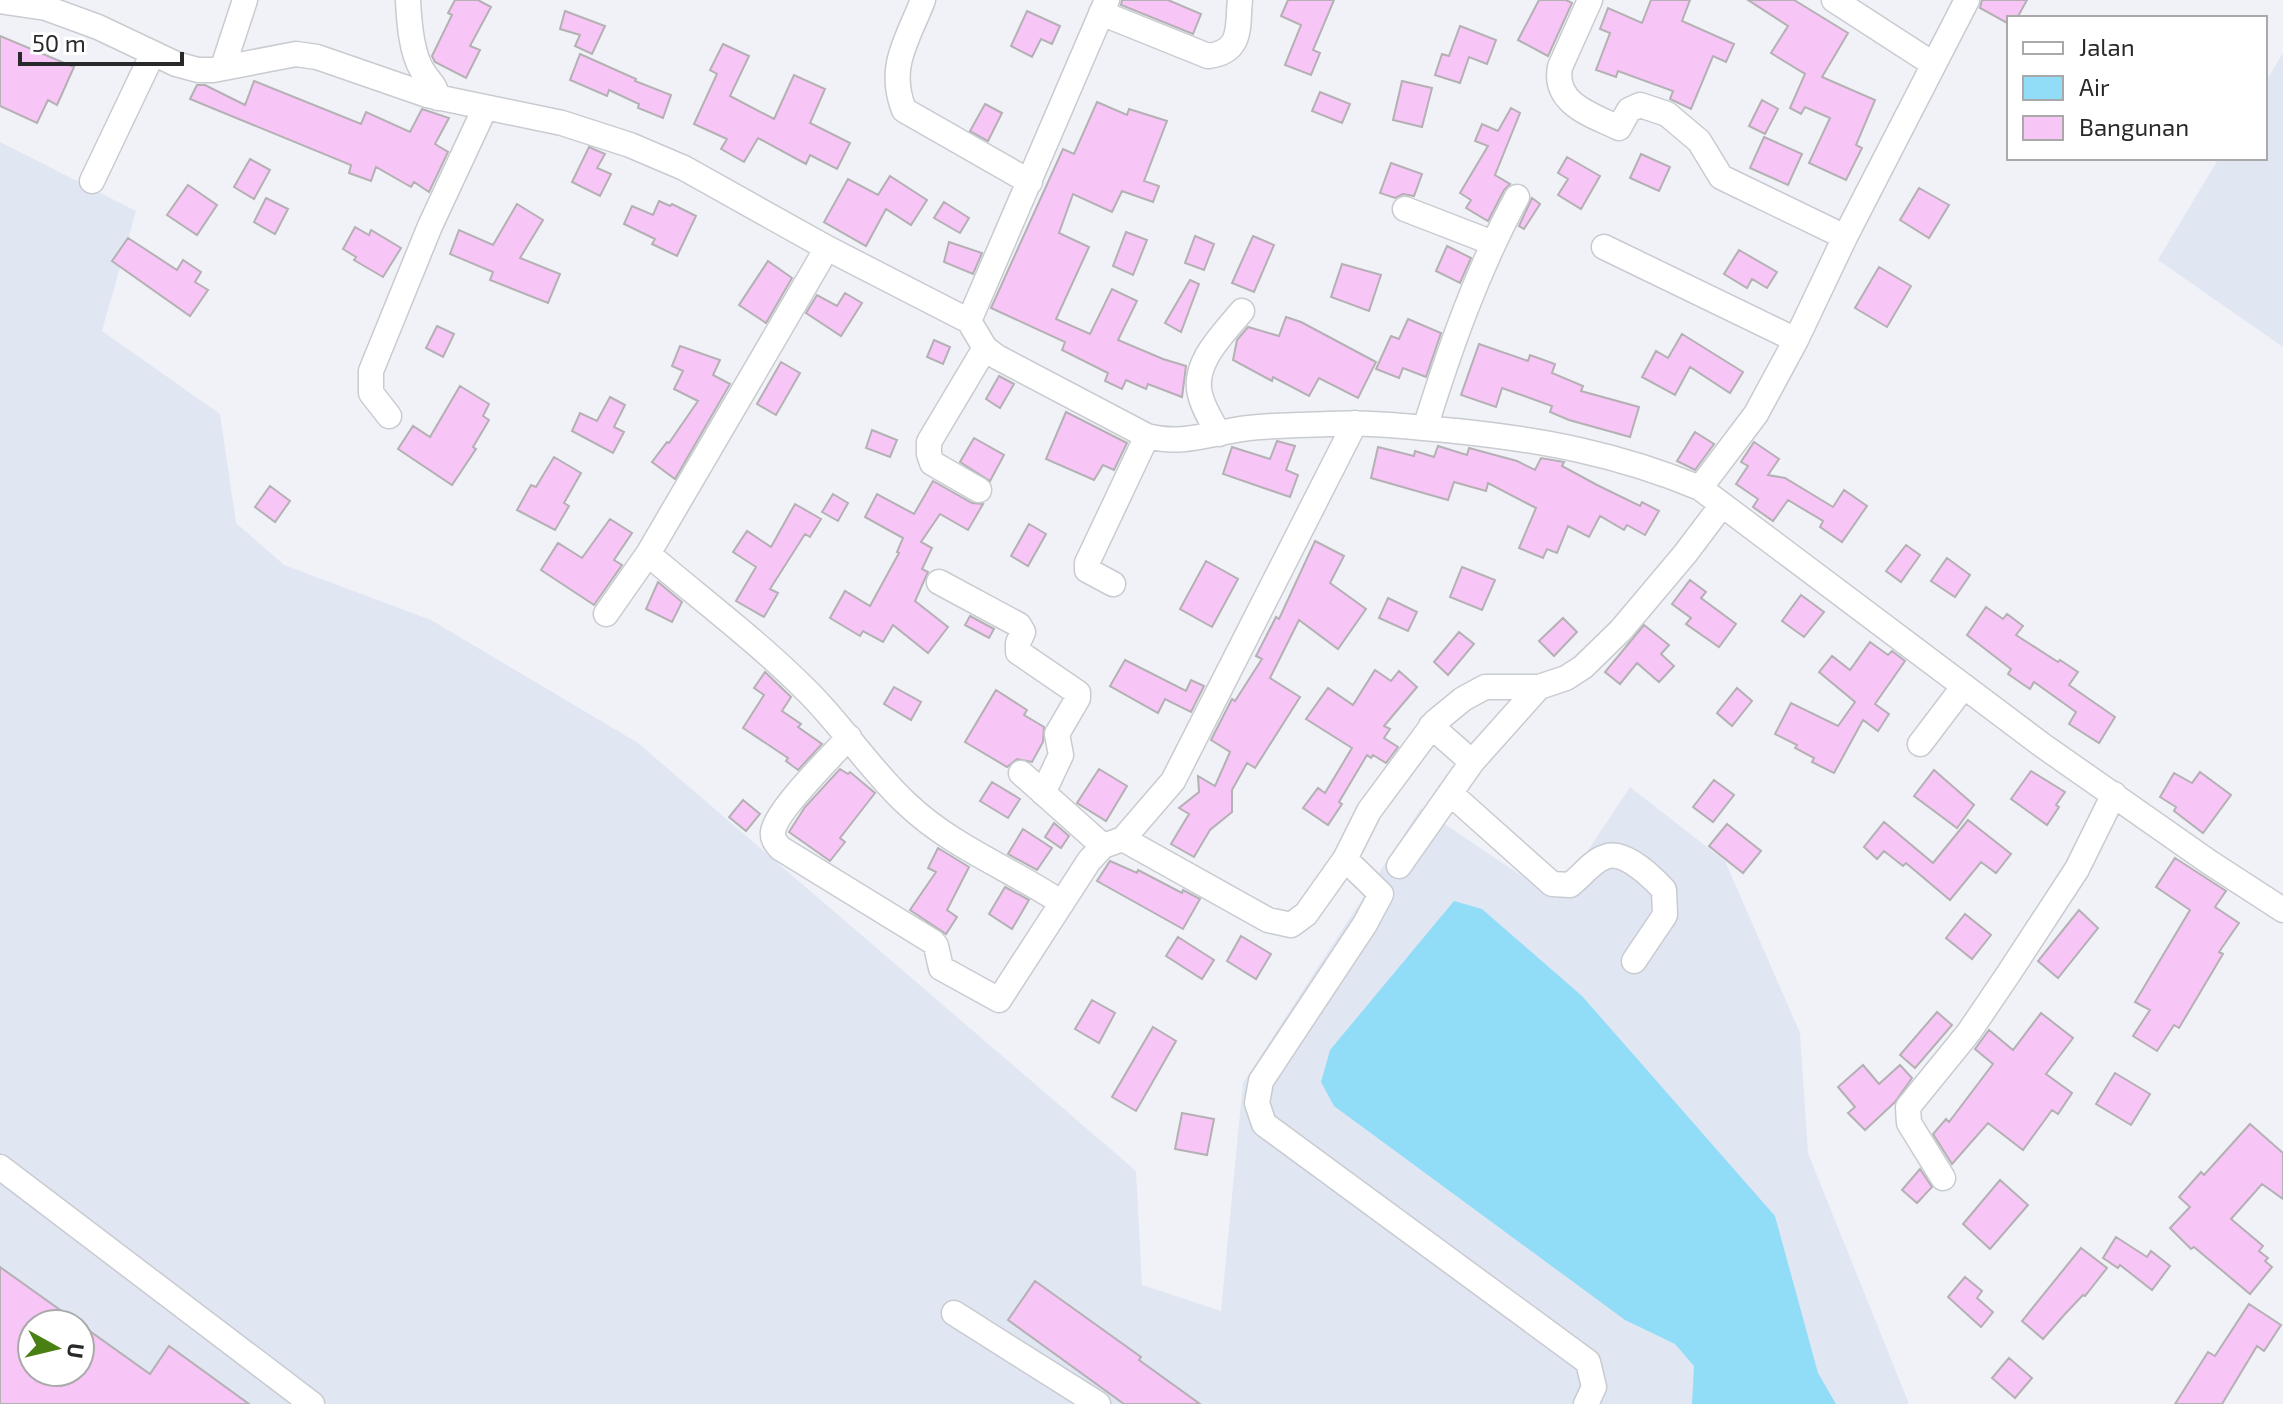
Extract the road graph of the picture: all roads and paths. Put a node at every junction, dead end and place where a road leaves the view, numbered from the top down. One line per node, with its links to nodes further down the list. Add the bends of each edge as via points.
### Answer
1 (245, 0): 12 (street)
2 (408, 0): 13 (street, via 417,58)
3 (923, 0): 16 (street, via 898,65 896,89 904,110)
4 (1240, 0): 9 (street, via 1237,36 1219,55 1208,56)
5 (1590, 0): 19 (street, via 1560,67 1558,78 1568,101 1619,128 1629,110 1640,105 1667,114 1699,141 1721,177)
6 (1834, 0): 11 (street)
7 (1967, 0): 11 (street)
8 (2, 1): 10 (street, via 46,8)
9 (1104, 7): 16 (street)
10 (153, 53): 12 (street, via 198,70); 15 (street)
11 (1933, 64): 19 (street)
12 (223, 67): 13 (street, via 296,54 317,57)
13 (438, 98): 14 (street)
14 (485, 108): 22 (street, via 562,123 630,145 684,168); 27 (street, via 371,371 371,393)
15 (92, 181)
16 (1030, 182): 24 (street)
17 (1517, 197): 20 (street)
18 (1405, 209): 20 (street)
19 (1845, 237): 25 (street)
20 (1493, 243): 29 (street)
21 (1604, 247): 25 (street)
22 (827, 248): 24 (street); 35 (street)
23 (1242, 311): 30 (street, via 1201,368 1199,392)
24 (969, 321): 26 (street)
25 (1796, 340): 32 (street, via 1756,414)
26 (985, 348): 31 (street); 33 (street, via 929,442 932,463)
27 (389, 416)
28 (1355, 423): 29 (street); 30 (street); 49 (street, via 1173,781)
29 (1425, 428): 32 (street, via 1561,444)
30 (1219, 434): 31 (street, via 1194,440)
31 (1147, 436): 37 (street, via 1087,563 1087,570)
32 (1700, 488): 34 (street)
33 (979, 490)
34 (1722, 505): 39 (street); 40 (street, via 1621,630 1574,673)
35 (648, 554): 38 (street); 42 (street, via 770,655)
36 (939, 582): 46 (street, via 1019,625 1023,632 1018,652 1078,693 1057,734 1061,755)
37 (1113, 584)
38 (606, 614)
39 (1964, 686): 43 (street); 48 (street)
40 (1539, 687): 41 (street, via 1485,687); 44 (street)
41 (1431, 726): 44 (street); 50 (street, via 1369,811)
42 (849, 737): 53 (street, via 907,804 950,839); 53 (street, via 777,820 774,841 780,848 933,942 941,968 999,1000)
43 (1920, 744)
44 (1472, 762): 47 (street)
45 (1021, 773): 46 (street)
46 (1043, 793): 49 (street)
47 (1450, 793): 51 (street); 54 (street, via 1552,884 1570,885 1611,856 1630,862 1658,883 1664,890 1665,915)
48 (2114, 794): 52 (street, via 2209,862); 56 (street, via 2077,869 2018,960 1908,1107 1909,1123)
49 (1113, 842): 50 (street, via 1268,920 1291,925 1306,914); 53 (street, via 1079,875)
50 (1345, 859): 60 (street, via 1381,894 1261,1081 1257,1103 1264,1124 1588,1362 1594,1387)
51 (1399, 866)
52 (2280, 901)
53 (1062, 903)
54 (1634, 961)
55 (0, 1167): 58 (street)
56 (1943, 1178)
57 (954, 1313): 59 (street)
58 (312, 1404)
59 (1098, 1404)
60 (1586, 1404)

